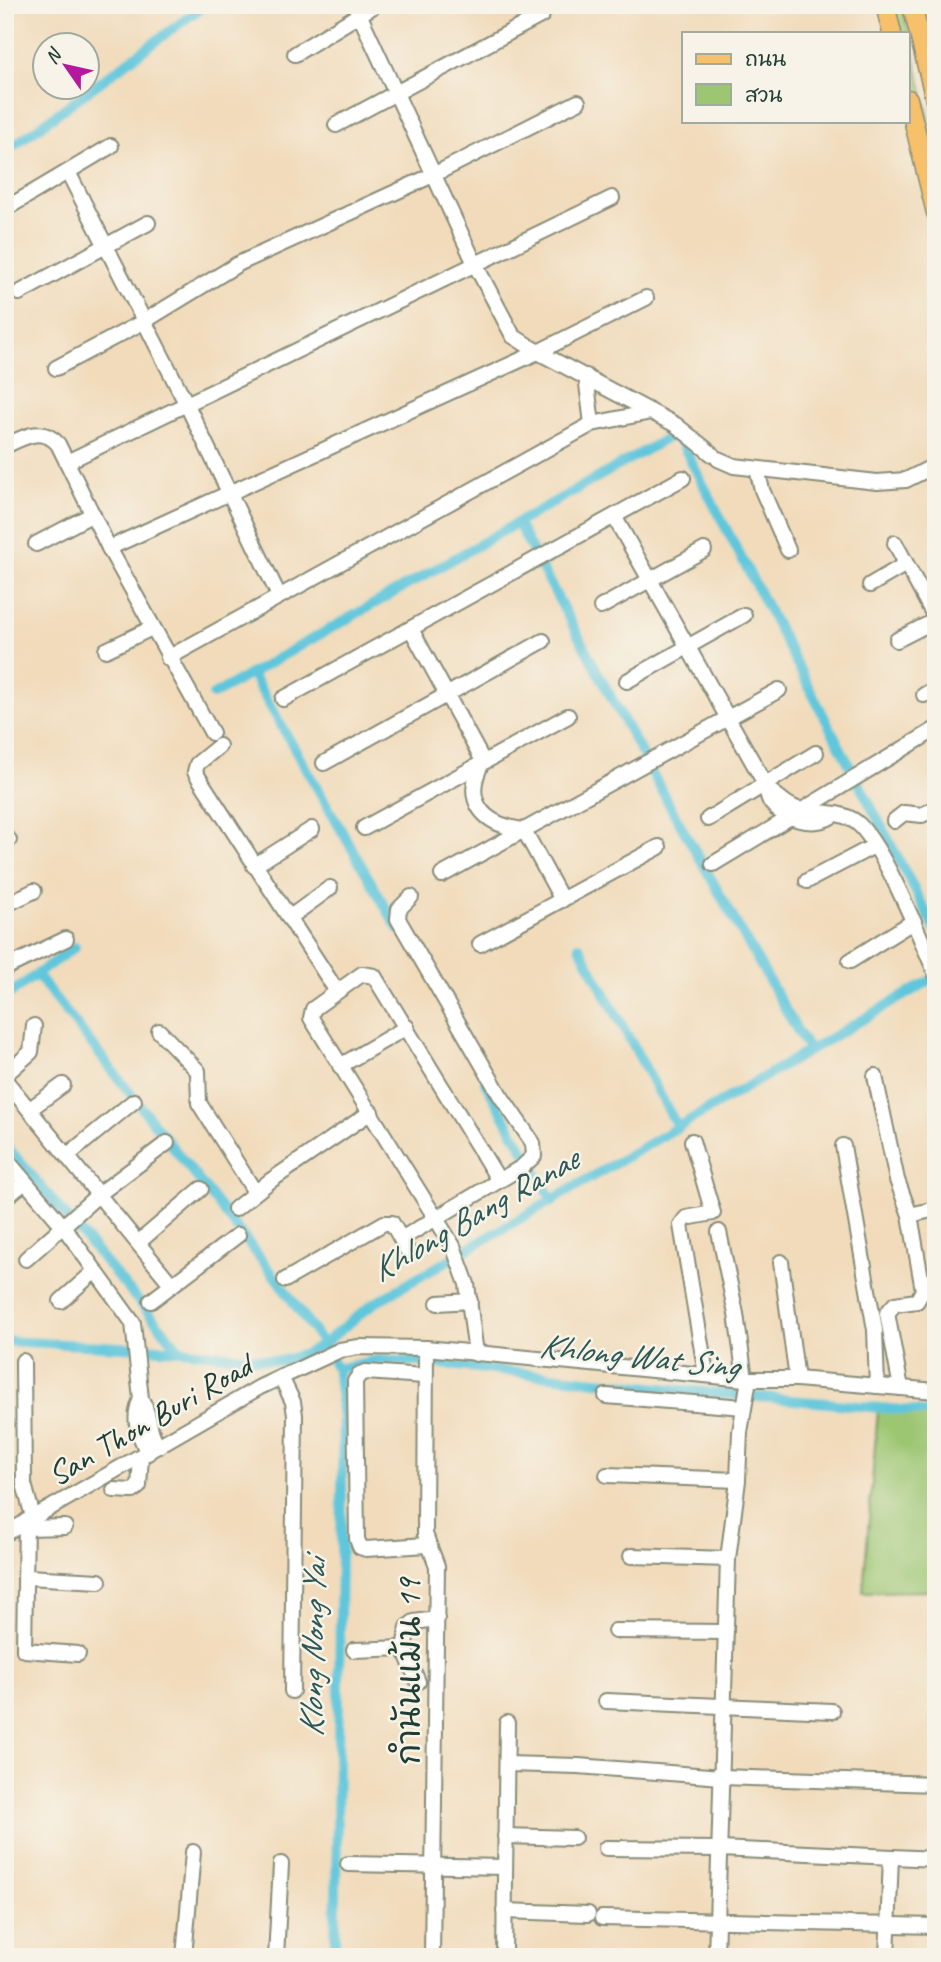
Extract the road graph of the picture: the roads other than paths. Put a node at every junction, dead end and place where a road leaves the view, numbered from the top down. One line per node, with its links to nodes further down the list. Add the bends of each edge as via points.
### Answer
1 (375, 5): 4 (street)
2 (885, 5): 6 (main road)
3 (912, 5): 11 (main road)
4 (357, 10): 7 (street); 8 (street)
5 (542, 15): 8 (street)
6 (892, 32)
7 (295, 54)
8 (395, 93): 12 (street); 15 (street)
9 (578, 102): 15 (street)
10 (909, 103): 18 (main road)
11 (936, 104)
12 (337, 125)
13 (111, 146): 14 (street)
14 (68, 172): 17 (street); 20 (street)
15 (433, 175): 21 (street); 24 (street, via 238,264)
16 (612, 198): 21 (street)
17 (5, 209)
18 (936, 213)
19 (148, 223): 20 (street)
20 (107, 244): 22 (street); 24 (street)
21 (476, 266): 25 (street, via 513,336); 28 (street)
22 (19, 293)
23 (646, 298): 25 (street)
24 (143, 322): 26 (street); 28 (street)
25 (538, 352): 27 (street); 36 (street)
26 (56, 368)
27 (586, 376): 29 (street); 30 (street)
28 (186, 402): 32 (street); 36 (street)
29 (651, 412): 30 (street); 34 (street, via 715,456 734,466)
30 (593, 424): 47 (street)
31 (5, 446): 32 (street, via 45,434)
32 (69, 461): 37 (street)
33 (936, 465): 34 (street, via 892,482)
34 (757, 469): 43 (street)
35 (683, 478): 38 (street)
36 (229, 491): 41 (street); 47 (street)
37 (93, 514): 40 (street); 41 (street)
38 (615, 517): 45 (street); 52 (street)
39 (895, 543): 44 (street)
40 (36, 544)
41 (109, 548): 51 (street)
42 (704, 550): 45 (street)
43 (788, 550)
44 (906, 564): 46 (street); 50 (street)
45 (651, 580): 48 (street); 55 (street)
46 (870, 585)
47 (279, 596): 57 (street)
48 (601, 607)
49 (744, 615): 55 (street)
50 (936, 620): 53 (street)
51 (152, 628): 56 (street); 57 (street)
52 (411, 629): 60 (street); 61 (street)
53 (897, 640)
54 (543, 641): 60 (street)
55 (690, 646): 58 (street); 63 (street)
56 (106, 650)
57 (169, 658): 64 (street)
58 (627, 681)
59 (779, 690): 63 (street)
60 (448, 694): 68 (street); 69 (street)
61 (284, 699)
62 (568, 716): 68 (street)
63 (727, 716): 70 (street); 77 (street)
64 (212, 733)
65 (935, 733): 72 (street)
66 (219, 746): 81 (street, via 197,764 195,772)
67 (816, 753): 70 (street)
68 (484, 761): 75 (street); 77 (street, via 475,781 477,803 487,819 501,827)
69 (324, 763)
70 (766, 785): 72 (street); 73 (street)
71 (936, 808): 74 (street, via 922,816 904,813)
72 (796, 814): 78 (street, via 821,810 845,816 858,822); 80 (street)
73 (708, 819)
74 (894, 821)
75 (364, 828)
76 (312, 829): 81 (street)
77 (524, 830): 82 (street); 87 (street)
78 (874, 846): 83 (street); 90 (street)
79 (659, 847): 87 (street)
80 (713, 864)
81 (254, 866): 89 (street)
82 (442, 875)
83 (807, 881)
84 (330, 888): 89 (street)
85 (34, 891): 88 (street)
86 (411, 897): 112 (street, via 399,909 398,919 533,1143 534,1156)
87 (562, 900): 92 (street)
88 (5, 905)
89 (289, 918): 96 (street)
90 (914, 921): 93 (street); 95 (street)
91 (66, 939): 94 (street)
92 (480, 944)
93 (850, 961)
94 (5, 968)
95 (934, 969)
96 (336, 990): 98 (street, via 370,973); 100 (street, via 332,998 313,1009 311,1018)
97 (34, 1026): 102 (street, via 31,1052)
98 (407, 1027): 100 (street); 112 (street)
99 (159, 1031): 115 (street, via 198,1071 201,1082 196,1097)
100 (340, 1066): 106 (street)
101 (875, 1076): 120 (street, via 897,1180)
102 (5, 1078): 105 (street)
103 (63, 1085): 105 (street)
104 (134, 1101): 110 (street)
105 (30, 1109): 110 (street)
106 (371, 1112): 115 (street); 121 (street)
107 (692, 1141): 138 (street, via 713,1213 686,1218 681,1225)
108 (167, 1143): 116 (street)
109 (843, 1146): 141 (street, via 875,1330)
110 (68, 1155): 116 (street)
111 (5, 1158): 113 (street)
112 (498, 1179): 121 (street)
113 (25, 1182): 117 (street); 122 (street)
114 (201, 1189): 125 (street)
115 (255, 1192): 118 (street)
116 (99, 1195): 122 (street); 125 (street)
117 (5, 1198)
118 (236, 1209)
119 (936, 1209): 120 (street)
120 (910, 1215): 142 (street, via 923,1290 917,1301 890,1308 886,1319)
121 (437, 1219): 129 (street, via 404,1245 392,1223 384,1223); 133 (street, via 462,1264)
122 (70, 1220): 126 (street); 128 (street)
123 (719, 1232): 143 (street)
124 (238, 1235): 130 (street)
125 (139, 1242): 130 (street)
126 (26, 1259)
127 (781, 1262): 140 (street)
128 (95, 1271): 131 (street); 146 (street, via 126,1311 136,1340 141,1399 136,1408 137,1428)
129 (285, 1280)
130 (172, 1286): 132 (street)
131 (61, 1301)
132 (151, 1301)
133 (470, 1301): 134 (street); 135 (street)
134 (438, 1303)
135 (476, 1354): 137 (street); 138 (street)
136 (23, 1362): 150 (street, via 24,1484)
137 (425, 1363): 139 (street, San Thon Buri Road, via 359,1347 340,1350); 153 (street, กำนันแม้น 19); 153 (street, via 366,1372 355,1381 356,1539 366,1549)
138 (706, 1374): 143 (street)
139 (281, 1377): 146 (street, San Thon Buri Road); 166 (street, via 295,1415)
140 (797, 1379): 141 (street); 143 (street)
141 (877, 1387): 142 (street)
142 (901, 1388): 144 (street)
143 (746, 1391): 145 (street); 148 (street)
144 (936, 1391)
145 (606, 1396)
146 (150, 1452): 149 (street, via 139,1486 133,1491); 150 (street, San Thon Buri Road)
147 (607, 1475): 148 (street)
148 (738, 1480): 156 (street)
149 (114, 1490)
150 (29, 1522): 151 (street); 152 (street, San Thon Buri Road); 157 (street)
151 (65, 1527)
152 (5, 1534)
153 (430, 1548): 154 (street); 159 (street, กำนันแม้น 19, via 437,1566)
154 (397, 1554)
155 (631, 1556): 156 (street)
156 (728, 1559): 161 (street)
157 (27, 1577): 158 (street); 164 (street, via 24,1650)
158 (99, 1581)
159 (437, 1619): 162 (street, via 410,1624); 183 (street, กำนันแม้น 19)
160 (615, 1630): 161 (street)
161 (726, 1632): 168 (street)
162 (404, 1648): 163 (street); 165 (street)
163 (354, 1650)
164 (78, 1654)
165 (418, 1682)
166 (292, 1691)
167 (606, 1701): 168 (street)
168 (724, 1706): 169 (street); 172 (street)
169 (832, 1711)
170 (507, 1723): 171 (street)
171 (506, 1764): 172 (street); 174 (street)
172 (722, 1777): 173 (street); 177 (street)
173 (936, 1784)
174 (505, 1836): 175 (street); 184 (street)
175 (574, 1838)
176 (606, 1848): 177 (street)
177 (720, 1850): 179 (street); 186 (street)
178 (193, 1852): 189 (street)
179 (891, 1857): 180 (street); 187 (street)
180 (936, 1859)
181 (281, 1864): 190 (street)
182 (348, 1864): 183 (street)
183 (434, 1864): 184 (street); 191 (street, กำนันแม้น 19)
184 (505, 1867): 185 (street)
185 (504, 1911): 186 (street); 192 (street)
186 (717, 1922): 187 (street); 193 (street)
187 (887, 1925): 188 (street); 194 (street)
188 (936, 1926)
189 (184, 1957)
190 (276, 1957)
191 (432, 1957)
192 (504, 1957)
193 (716, 1957)
194 (887, 1957)

